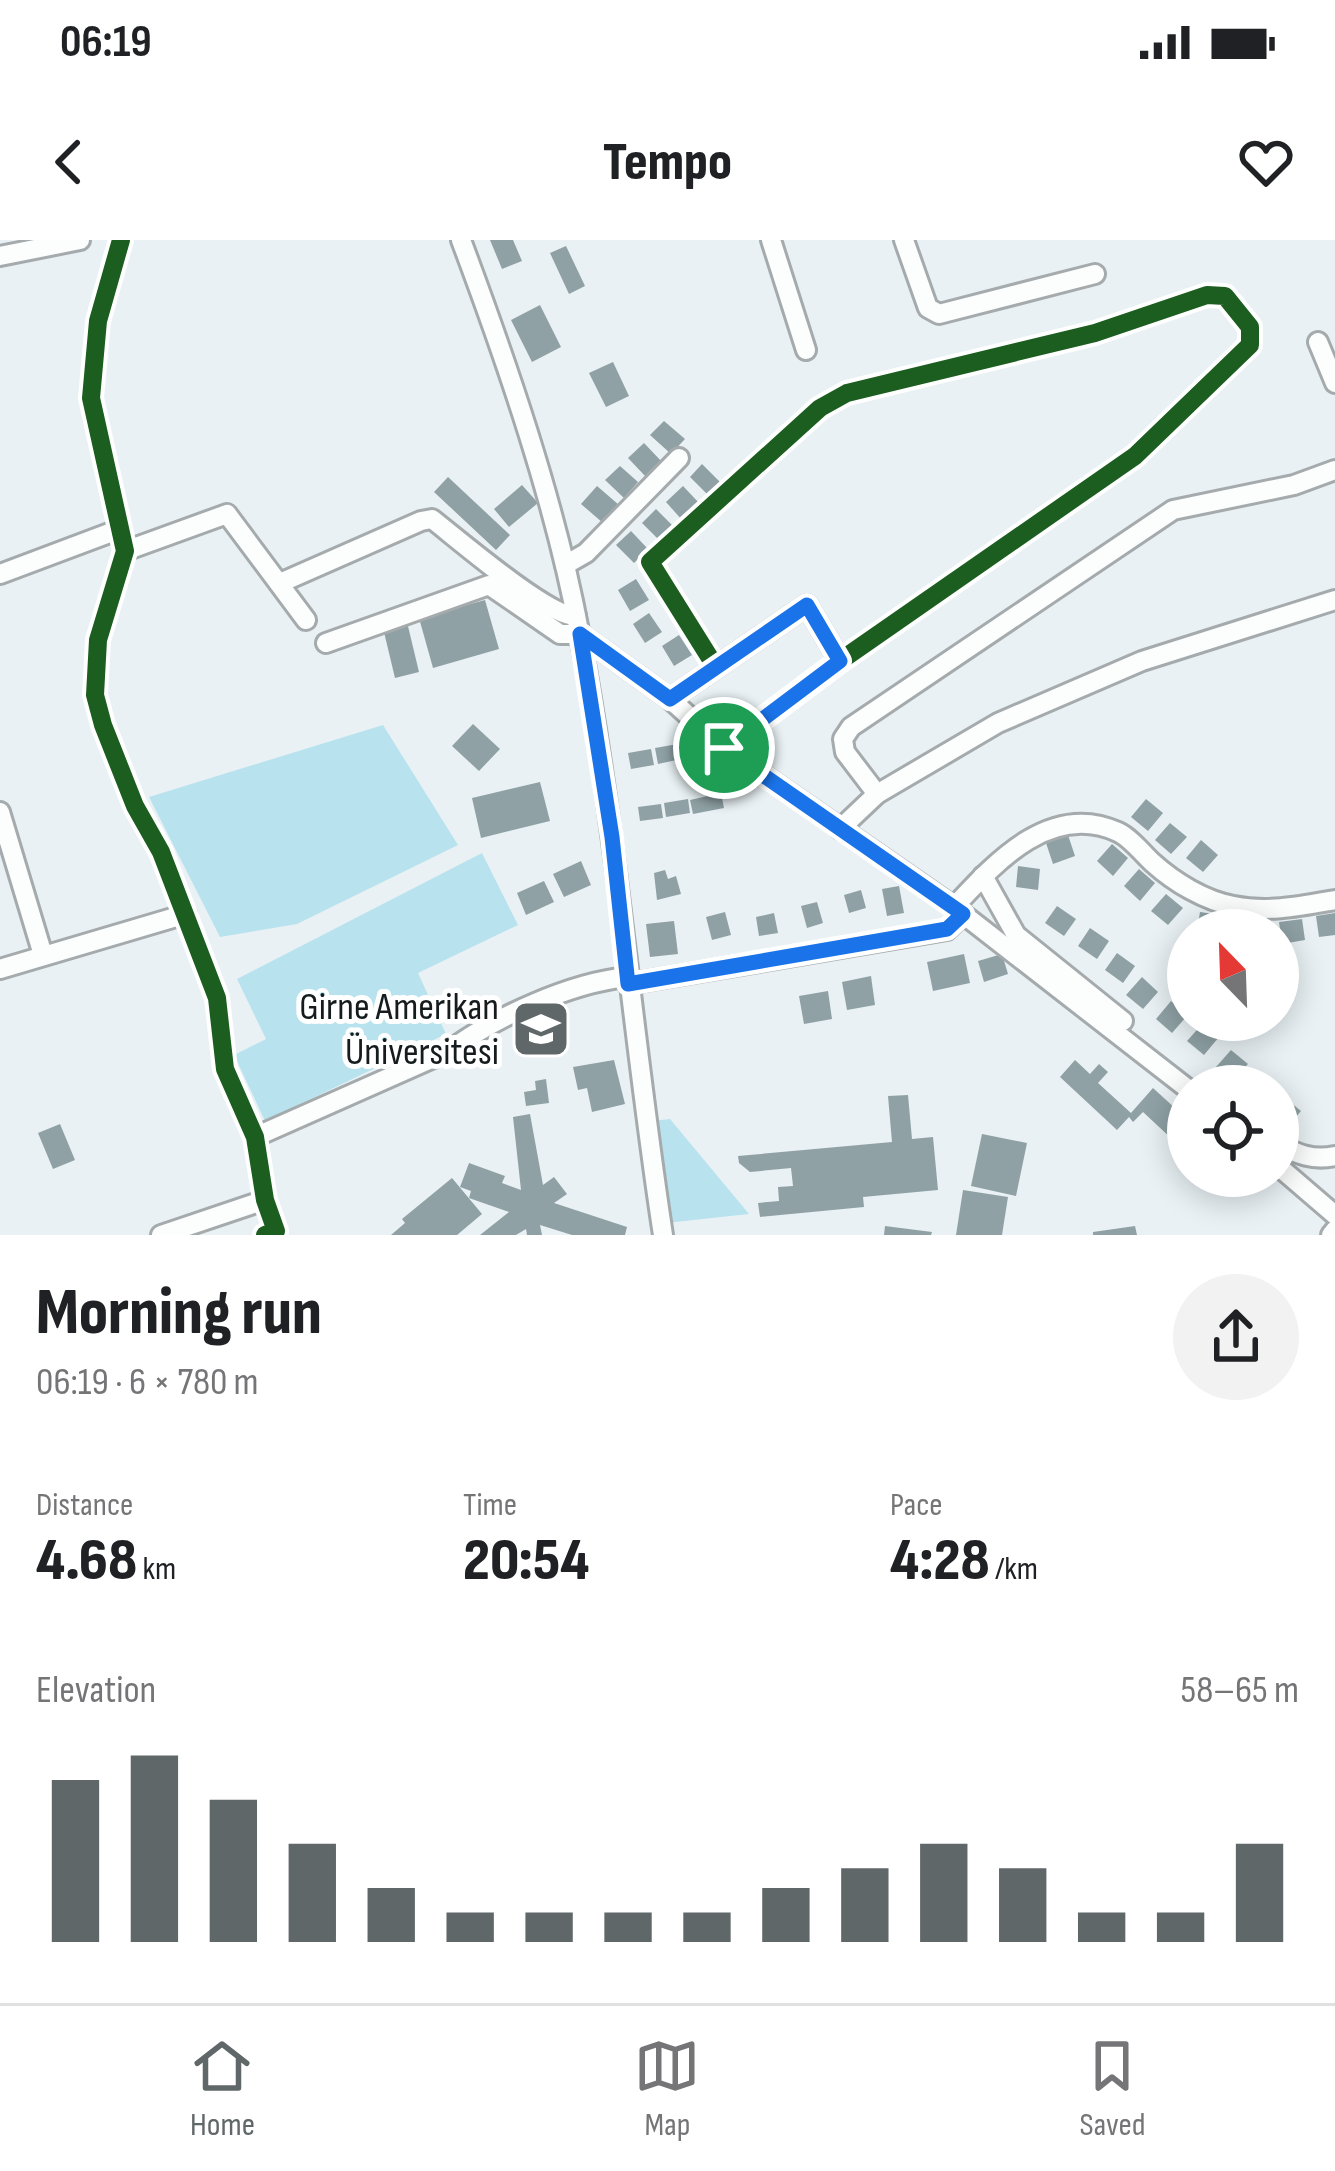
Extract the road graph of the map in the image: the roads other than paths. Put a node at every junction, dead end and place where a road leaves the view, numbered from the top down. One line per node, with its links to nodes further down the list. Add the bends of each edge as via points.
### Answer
1 (80, 240): 6 (street)
2 (121, 240): 13 (street, via 98,321 91,398)
3 (461, 240): 15 (street)
4 (771, 240): 9 (street)
5 (904, 240): 7 (street, via 928,308 939,314)
6 (0, 256)
7 (1095, 274)
8 (1318, 342): 10 (street)
9 (806, 350)
10 (1335, 383)
11 (679, 458): 15 (street)
12 (1335, 470): 26 (street, via 1173,509 851,727 845,752)
13 (120, 529): 14 (street); 16 (street)
14 (124, 551): 17 (street, via 227,514); 32 (street, via 98,640 95,695)
15 (565, 565): 20 (street)
16 (0, 574)
17 (280, 583): 19 (street); 20 (street, via 432,520)
18 (1335, 600): 26 (street, via 1142,661 998,724)
19 (307, 620)
20 (578, 625): 21 (street, via 560,634 489,585); 24 (street); 35 (street)
21 (326, 643)
22 (840, 661): 23 (street, via 807,605); 23 (street, via 1135,457 1250,345 1250,327 1225,296 847,393 820,408 650,562); 25 (street)
23 (716, 666): 24 (street)
24 (670, 699): 25 (street)
25 (724, 748): 28 (street)
26 (877, 794): 28 (street)
27 (0, 812): 33 (street)
28 (840, 830): 31 (street)
29 (983, 876): 30 (street, via 1003,854 1067,824 1120,832 1190,890 1231,906 1277,910); 31 (street); 36 (street, via 1016,935)
30 (1335, 900)
31 (959, 911): 35 (street, via 947,929); 37 (street)
32 (186, 914): 33 (street); 38 (street, via 218,998 225,1070)
33 (43, 955): 34 (street)
34 (0, 969)
35 (627, 981): 38 (street, via 598,980 545,1000); 46 (street)
36 (1178, 1065)
37 (1167, 1073)
38 (255, 1137): 42 (street)
39 (1299, 1155): 40 (street)
40 (1335, 1156)
41 (1299, 1184): 43 (street)
42 (265, 1200): 44 (street); 45 (street, via 276,1231)
43 (1335, 1215)
44 (161, 1235)
45 (265, 1235)
46 (663, 1235)

